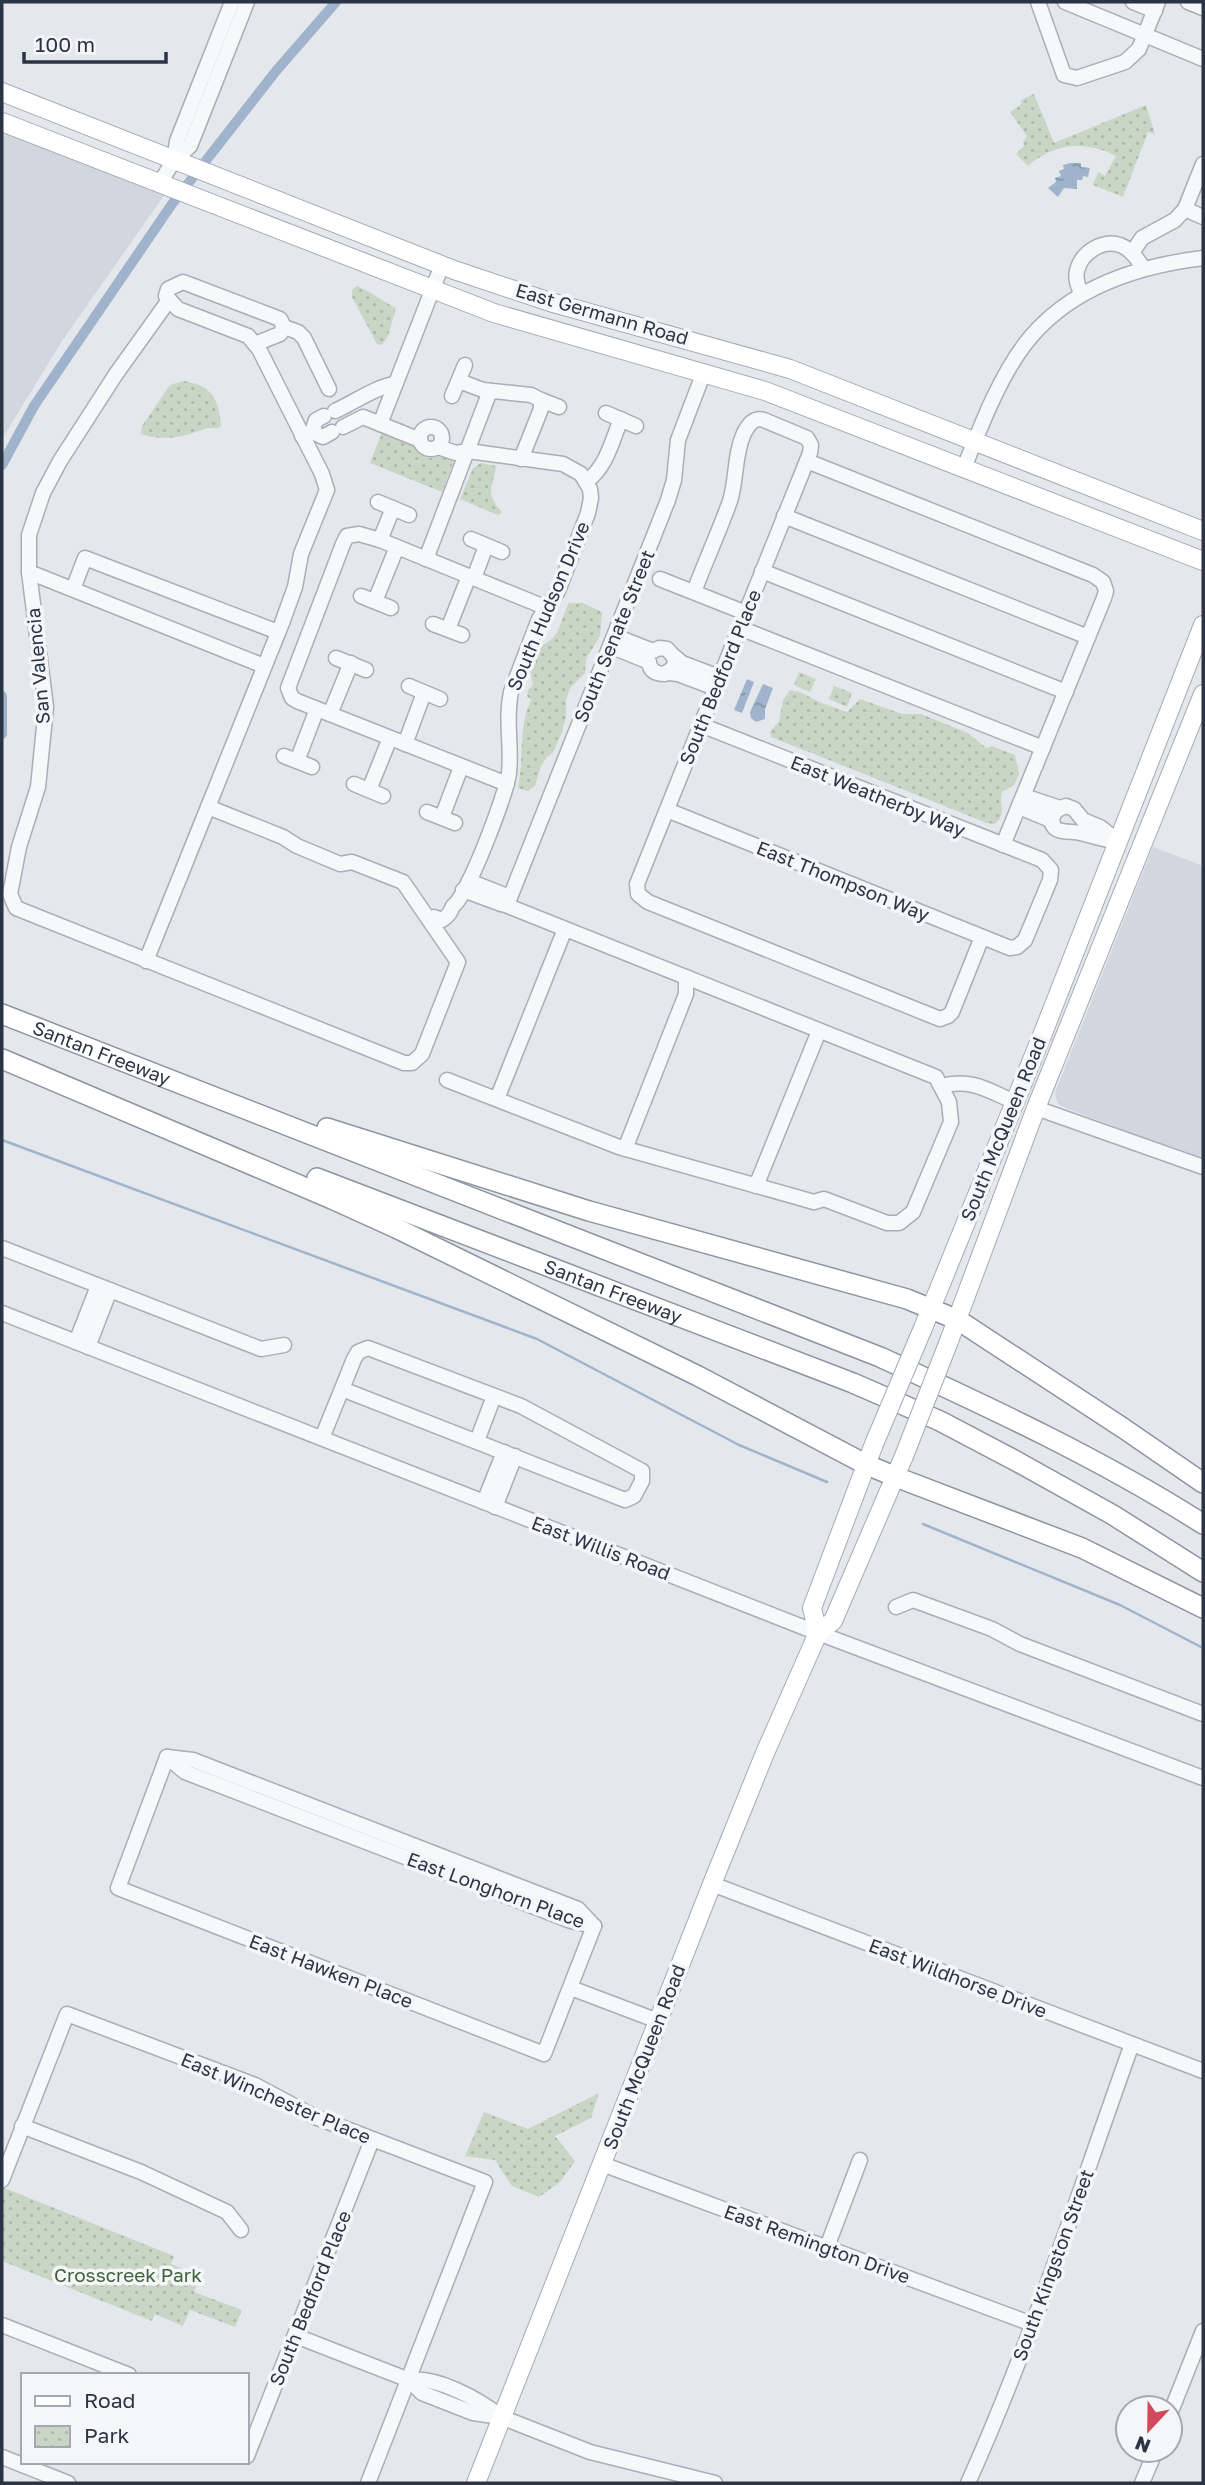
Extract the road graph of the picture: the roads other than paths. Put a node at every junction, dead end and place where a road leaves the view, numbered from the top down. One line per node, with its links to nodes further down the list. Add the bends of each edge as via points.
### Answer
1 (232, 2): 13 (street, via 177,141)
2 (247, 2): 13 (street)
3 (1038, 2): 9 (street, via 1064,75 1069,77 1125,62)
4 (1065, 2): 9 (street)
5 (1133, 2): 7 (street)
6 (1188, 2): 8 (street)
7 (1157, 6): 9 (street)
8 (1203, 8)
9 (1146, 35): 10 (street)
10 (1203, 59)
11 (2, 92): 13 (main road, East Germann Road)
12 (2, 122): 15 (main road, East Germann Road)
13 (180, 163): 15 (street); 20 (main road, East Germann Road)
14 (1203, 164): 16 (street)
15 (165, 185): 22 (main road, East Germann Road)
16 (1185, 209): 17 (street); 18 (street, via 1175,220 1142,238)
17 (1203, 217)
18 (1132, 253): 21 (street); 23 (street, via 1111,243 1087,253 1077,271)
19 (1203, 258): 21 (street)
20 (442, 265): 22 (street); 27 (main road, East Germann Road, via 550,302)
21 (1144, 269): 23 (street)
22 (431, 289): 29 (main road, East Germann Road, via 548,330); 31 (street)
23 (1081, 293): 44 (street, via 1025,344 1000,383)
24 (169, 300): 25 (street, San Valencia, via 168,289 183,282 280,319); 26 (street, via 178,309 248,336); 63 (street, San Valencia, via 116,374 43,493 29,535)
25 (284, 327): 26 (street, via 280,334); 32 (street, via 304,338)
26 (255, 344): 43 (street)
27 (715, 346): 29 (main road); 44 (main road, East Germann Road, via 790,369)
28 (465, 365): 30 (street)
29 (704, 372): 48 (main road, East Germann Road); 76 (street, South Senate Street, via 678,440 668,500)
30 (459, 381): 33 (street); 34 (street)
31 (395, 384): 36 (street); 40 (street)
32 (329, 389)
33 (490, 391): 35 (street); 45 (street)
34 (452, 397)
35 (541, 400): 37 (street); 46 (street)
36 (350, 404): 39 (street); 43 (street, via 316,420)
37 (559, 407)
38 (606, 413): 41 (street)
39 (357, 419): 40 (street); 43 (street, via 323,437)
40 (381, 419): 45 (street, via 421,435 427,448 440,443 456,453)
41 (621, 419): 42 (street); 49 (street, via 605,459)
42 (636, 426)
43 (307, 434): 74 (street, via 327,490 301,554 295,587)
44 (974, 442): 48 (street); 54 (main road, East Germann Road)
45 (468, 451): 46 (street); 60 (street)
46 (521, 459): 49 (street, via 563,464)
47 (807, 461): 53 (street, South Bedford Place); 67 (street, via 811,445 807,438 764,420 752,421 738,450 730,500); 75 (street, via 1093,575 1105,586)
48 (964, 468): 61 (main road, East Germann Road)
49 (587, 481): 69 (street, South Hudson Drive, via 588,513)
50 (378, 502): 51 (street)
51 (393, 508): 52 (street); 56 (street)
52 (409, 515)
53 (784, 516): 62 (street, South Bedford Place); 75 (street)
54 (1203, 531)
55 (471, 539): 57 (street)
56 (380, 540): 58 (street); 89 (street, via 359,534 347,537 289,681 292,698)
57 (486, 546): 59 (street); 64 (street)
58 (397, 547): 60 (street); 68 (street, via 368,598)
59 (502, 552)
60 (426, 559): 64 (street)
61 (1203, 561)
62 (762, 571): 70 (street, South Bedford Place); 85 (street)
63 (29, 572): 66 (street, San Valencia); 117 (street, San Valencia, via 46,707 38,787 10,894 16,908)
64 (471, 577): 69 (street); 71 (street, via 455,632)
65 (660, 579): 67 (street)
66 (73, 589): 74 (street, via 85,558); 80 (street, San Valencia)
67 (694, 592): 70 (street)
68 (391, 608)
69 (547, 608): 98 (street, South Hudson Drive, via 508,704)
70 (746, 612): 73 (street, South Bedford Place)
71 (433, 624)
72 (1203, 625): 90 (main road, South McQueen Road)
73 (740, 628): 83 (street, South Bedford Place); 94 (street)
74 (278, 632): 80 (street)
75 (1088, 637): 85 (street)
76 (612, 641): 77 (street, via 653,651 667,649); 82 (street, via 649,662 656,673); 112 (street, South Senate Street)
77 (675, 657): 82 (street); 83 (street)
78 (336, 658): 79 (street)
79 (351, 663): 81 (street); 89 (street)
80 (264, 666): 103 (street)
81 (366, 670)
82 (668, 673): 83 (street)
83 (717, 682): 91 (street, South Bedford Place)
84 (409, 686): 86 (street)
85 (1066, 692): 94 (street)
86 (424, 693): 88 (street); 93 (street)
87 (1203, 694): 99 (main road, South McQueen Road)
88 (440, 699)
89 (324, 712): 92 (street); 95 (street, via 290,758)
90 (1168, 714): 99 (main road, via 1174,730 1159,771); 108 (main road, South McQueen Road)
91 (701, 725): 105 (street, South Bedford Place); 109 (street, East Weatherby Way)
92 (390, 738): 93 (street); 100 (street)
93 (405, 744): 96 (street)
94 (1044, 748): 102 (street)
95 (312, 767)
96 (461, 767): 98 (street); 106 (street, via 448,820)
97 (354, 784): 100 (street)
98 (507, 785): 111 (street, South Hudson Drive)
99 (1165, 785): 110 (main road, South McQueen Road)
100 (369, 790): 101 (street)
101 (383, 796)
102 (1022, 802): 104 (street); 107 (street); 109 (street)
103 (208, 807): 113 (street, San Valencia, via 340,864 352,862 403,882); 117 (street)
104 (1060, 808): 107 (street); 108 (street, via 1074,809 1083,820)
105 (667, 810): 115 (street, East Thompson Way); 115 (street, South Bedford Place, via 637,884 638,894 648,902 937,1018 946,1018 954,1009)
106 (426, 812)
107 (1054, 824): 108 (street, via 1061,832)
108 (1119, 842): 110 (main road); 126 (main road, South McQueen Road)
109 (1003, 845): 116 (street, East Weatherby Way, via 1042,860 1051,870)
110 (1139, 851): 127 (main road, South McQueen Road)
111 (466, 885): 112 (street); 113 (street, via 450,914 442,920)
112 (506, 901): 114 (street)
113 (432, 919): 117 (street, San Valencia, via 458,962 422,1054 412,1063)
114 (565, 929): 118 (street); 125 (street)
115 (982, 937): 116 (street, East Thompson Way, via 1010,948)
116 (1020, 946)
117 (146, 961)
118 (686, 977): 120 (street); 128 (street, via 686,994)
119 (8, 1016): 122 (highway, Santan Freeway)
120 (819, 1031): 124 (street, via 936,1077); 130 (street)
121 (2, 1059): 143 (highway, via 396,1228); 148 (highway, Santan Freeway, via 853,1383 1016,1461)
122 (136, 1068): 133 (highway, via 212,1087 354,1138 589,1211); 147 (highway, Santan Freeway, via 880,1357 1111,1468)
123 (447, 1080): 125 (street)
124 (940, 1086): 126 (street, via 970,1083); 130 (street, via 949,1102 951,1122 913,1212 899,1223 887,1223 824,1199 814,1202)
125 (497, 1100): 128 (street)
126 (1014, 1102): 127 (main road); 133 (main road, South McQueen Road)
127 (1036, 1108): 129 (street); 135 (main road, South McQueen Road)
128 (625, 1149): 130 (street)
129 (1203, 1167)
130 (756, 1186)
131 (2, 1248): 132 (street)
132 (104, 1288): 136 (street); 137 (street, via 261,1349)
133 (930, 1308): 135 (highway); 143 (main road, South McQueen Road, bridge)
134 (2, 1313): 136 (street, East Willis Road)
135 (958, 1320): 144 (main road, South McQueen Road, bridge); 145 (highway)
136 (82, 1345): 140 (street, East Willis Road)
137 (284, 1345)
138 (342, 1389): 139 (street, via 358,1352 368,1348); 140 (street); 141 (street)
139 (494, 1396): 141 (street); 142 (street, via 642,1471 642,1481 634,1496 625,1500)
140 (322, 1438): 146 (street, East Willis Road)
141 (477, 1441): 142 (street)
142 (510, 1454): 146 (street)
143 (866, 1464): 144 (highway); 151 (main road, South McQueen Road, via 812,1608)
144 (896, 1477): 150 (highway, via 1082,1548); 151 (main road, South McQueen Road, via 833,1621)
145 (1203, 1483)
146 (490, 1504): 151 (street, East Willis Road)
147 (1203, 1524)
148 (1203, 1572)
149 (896, 1607): 152 (street, via 913,1600)
150 (1203, 1608)
151 (818, 1633): 153 (street, East Willis Road); 154 (main road, South McQueen Road)
152 (1203, 1714)
153 (1203, 1778)
154 (712, 1884): 157 (main road, South McQueen Road); 158 (street, East Wildhorse Drive)
155 (118, 1888): 156 (street, East Hawken Place, via 544,2054); 156 (street, East Longhorn Place, via 167,1757 186,1772 217,1776 538,1901 571,1921 594,1926)
156 (570, 1987): 157 (street)
157 (658, 2021): 163 (main road, South McQueen Road)
158 (1132, 2044): 159 (street, East Wildhorse Drive); 167 (street, South Kingston Street)
159 (1203, 2071)
160 (22, 2126): 161 (street, East Winchester Place, via 67,2014 255,2085); 164 (street); 165 (street, via 141,2172 227,2212)
161 (372, 2140): 170 (street, South Bedford Place); 172 (street, East Winchester Place, via 485,2182)
162 (860, 2160): 166 (street)
163 (603, 2164): 166 (street, East Remington Drive); 174 (main road, South McQueen Road)
164 (2, 2180)
165 (241, 2230)
166 (827, 2247): 167 (street, East Remington Drive)
167 (1032, 2324): 182 (street, South Kingston Street)
168 (2, 2325): 171 (street)
169 (1203, 2331): 173 (street)
170 (296, 2336): 172 (street); 175 (street, South Bedford Place)
171 (123, 2373)
172 (409, 2381): 174 (street, via 422,2393 473,2413); 179 (street)
173 (1178, 2394)
174 (501, 2417): 180 (main road, South McQueen Road); 181 (street, via 590,2452)
175 (248, 2454)
176 (2, 2457): 178 (street)
177 (1150, 2464): 183 (street)
178 (68, 2483)
179 (368, 2483)
180 (476, 2483)
181 (715, 2483)
182 (968, 2483)
183 (1142, 2483)

